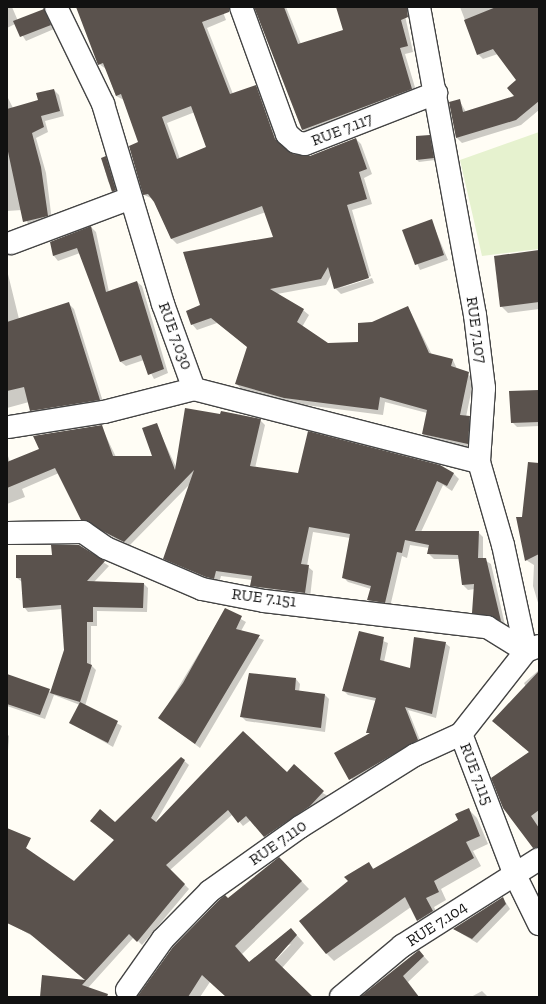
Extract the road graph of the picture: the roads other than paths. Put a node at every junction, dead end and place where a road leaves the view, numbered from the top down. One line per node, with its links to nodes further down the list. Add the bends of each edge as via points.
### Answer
1 (56, 7): 5 (street, RUE 7.030, via 103,104)
2 (241, 7): 4 (street, RUE 7.117, via 287,134 296,142 305,144)
3 (419, 7): 4 (street, RUE 7.107)
4 (436, 93): 9 (street, RUE 7.107, via 475,315 484,388)
5 (131, 198): 6 (street); 7 (street, RUE 7.030)
6 (11, 243)
7 (194, 389): 8 (street, via 104,412); 9 (street, RUE 7.030)
8 (9, 427)
9 (478, 462): 11 (street, RUE 7.107)
10 (7, 533): 11 (street, RUE 7.151, via 77,531 106,548 202,589 264,601 487,627)
11 (533, 648): 12 (street, RUE 7.115)
12 (461, 734): 14 (street, RUE 7.115); 16 (street, RUE 7.110, via 416,755 306,824 210,891 163,939)
13 (539, 859): 14 (street, RUE 7.104)
14 (514, 874): 15 (street, RUE 7.115); 17 (street, RUE 7.104, via 402,946)
15 (539, 924)
16 (127, 990)
17 (341, 997)

